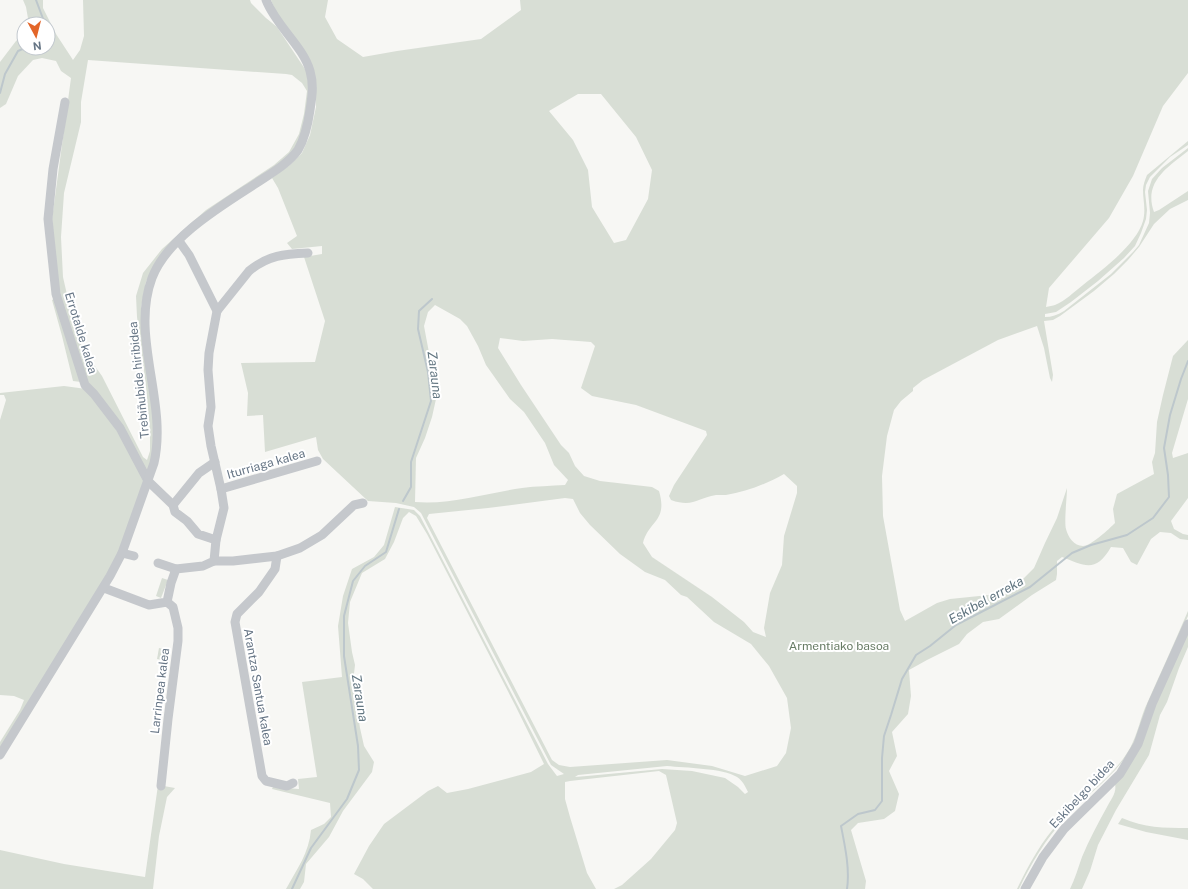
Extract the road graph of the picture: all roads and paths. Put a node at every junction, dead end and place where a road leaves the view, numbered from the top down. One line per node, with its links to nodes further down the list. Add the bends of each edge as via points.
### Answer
1 (266, 0): 3 (street, Trebiñubide hiribidea, via 310,70 312,95 305,135 292,158 212,213)
2 (65, 102): 8 (street, Errotalde kalea, via 48,219 56,294 85,385 120,428)
3 (179, 241): 5 (street, via 189,255); 8 (street, Trebiñubide hiribidea, via 157,266 145,305 144,319 158,428 157,451)
4 (308, 253): 5 (street, via 285,254 254,267)
5 (217, 311): 7 (street, via 208,370 211,407 208,426)
6 (317, 461): 9 (street, Iturriaga kalea)
7 (215, 462): 9 (street); 11 (street, via 199,473)
8 (148, 481): 11 (street, Errotalde kalea); 13 (street, Trebiñubide hiribidea)
9 (221, 489): 12 (street, via 224,508)
10 (363, 503): 15 (street, via 354,505 322,535 300,548)
11 (173, 505): 12 (street, Errotalde kalea, via 175,512 198,534)
12 (216, 540): 16 (street)
13 (122, 553): 14 (street); 19 (street, Trebiñubide hiribidea)
14 (134, 556)
15 (277, 556): 16 (street); 23 (street, Arantza Santua kalea, via 275,569 259,592 238,614 235,622 262,776 266,781 287,786)
16 (214, 561): 18 (street, via 203,566)
17 (158, 563): 18 (street)
18 (176, 569): 20 (street)
19 (104, 588): 20 (street, via 150,605); 22 (street, Trebiñubide hiribidea)
20 (168, 602): 24 (street, Larrinpea kalea, via 173,607 178,641)
21 (1188, 624): 25 (street, Eskibelgo bidea, via 1152,704 1138,744 1120,774 1064,829 1043,856)
22 (0, 755)
23 (293, 783)
24 (161, 786)
25 (1025, 889)

